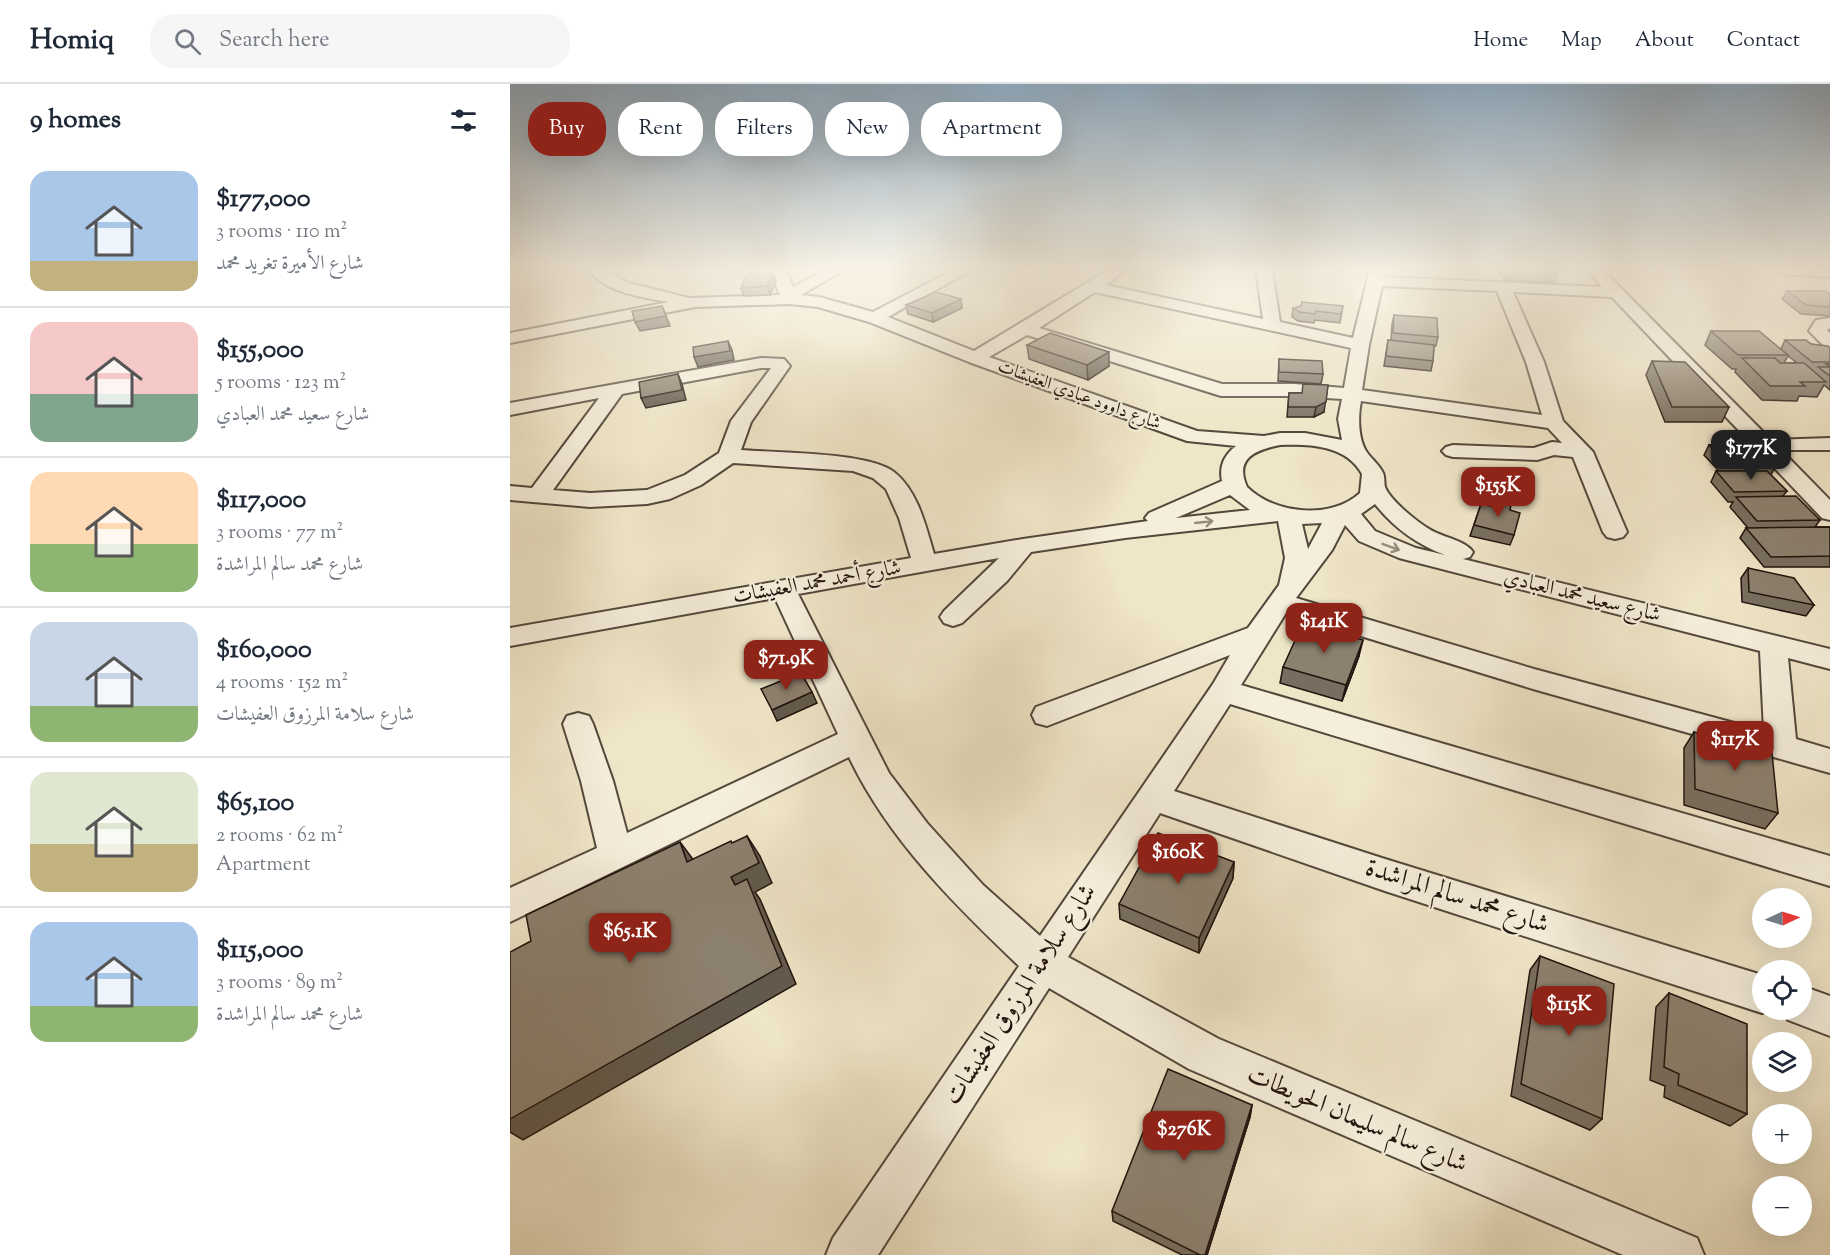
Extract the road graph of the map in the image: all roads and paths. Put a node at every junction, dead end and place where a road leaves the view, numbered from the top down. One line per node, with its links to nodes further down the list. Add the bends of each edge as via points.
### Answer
1 (584, 324): 12 (street, شارع داوود عبادي العفيشات)
2 (889, 324): 15 (street, شارع داوود عبادي العفيشات)
3 (1034, 324): 11 (street)
4 (1261, 324): 10 (street)
5 (1365, 324): 14 (street)
6 (1519, 324): 20 (street)
7 (1647, 324): 37 (street)
8 (1659, 324): 25 (street)
9 (1825, 324): 13 (street, via 1818,331)
10 (1272, 326): 14 (street)
11 (1025, 329): 15 (street); 17 (street, via 1221,390)
12 (510, 338)
13 (1830, 342)
14 (1360, 345): 17 (street)
15 (975, 358): 21 (street, شارع داوود عبادي العفيشات)
16 (615, 390): 18 (street); 30 (street, via 778,363 779,370 734,433); 35 (street)
17 (1352, 394): 19 (street); 20 (street)
18 (510, 410)
19 (1348, 419): 22 (street); 29 (street)
20 (1554, 423): 28 (street)
21 (1194, 437): 23 (street, شارع داوود عبادي العفيشات); 31 (street, شارع داوود عبادي العفيشات)
22 (1309, 439): 23 (street); 29 (street)
23 (1263, 442): 31 (street, via 1238,456)
24 (1830, 444): 25 (street)
25 (1782, 448): 27 (street); 34 (street)
26 (1453, 451): 28 (street, via 1537,454 1552,448)
27 (1830, 451)
28 (1582, 452): 40 (street)
29 (1356, 454): 32 (street, شارع سعيد محمد العبادي, via 1371,470)
30 (729, 456): 35 (street, via 693,480 655,496 622,500); 42 (street, via 853,465 888,478 902,496)
31 (1232, 477): 38 (street, شارع داوود عبادي العفيشات, via 1246,499); 39 (street, شارع أحمد محمد العفيشات)
32 (1374, 487): 36 (street, via 1364,501); 48 (street, شارع سعيد محمد العبادي, via 1402,522 1430,540 1458,551)
33 (510, 493): 35 (street)
34 (1830, 495)
35 (537, 496)
36 (1341, 513): 38 (street); 44 (street, شارع سلامة المرزوق العفيشات, via 1324,546); 49 (street, شارع سعيد محمد العبادي, one-way to 49, via 1367,536 1408,553)
37 (1830, 513)
38 (1285, 514): 39 (street, شارع أحمد محمد العفيشات, one-way to 38); 44 (street, شارع سلامة المرزوق العفيشات, via 1297,558)
39 (1125, 531): 41 (street, شارع أحمد محمد العفيشات)
40 (1615, 532)
41 (1023, 546): 42 (street, شارع أحمد محمد العفيشات); 45 (street)
42 (925, 564): 43 (street, شارع أحمد محمد العفيشات)
43 (783, 589): 47 (street, شارع أحمد محمد العفيشات); 54 (street, شارع سالم سليمان الحويطات)
44 (1286, 594): 46 (street, شارع سلامة المرزوق العفيشات); 55 (street, via 1533,679)
45 (953, 617)
46 (1258, 634): 51 (street, شارع سلامة المرزوق العفيشات); 52 (street)
47 (510, 637)
48 (1830, 643)
49 (1773, 645): 50 (street, شارع سعيد محمد العبادي); 55 (street)
50 (1830, 659)
51 (1223, 691): 57 (street, شارع سلامة المرزوق العفيشات); 59 (street)
52 (1047, 715)
53 (578, 724): 58 (street)
54 (855, 740): 58 (street); 61 (street, شارع سالم سليمان الحويطات, via 877,782 915,833 970,896)
55 (1781, 748): 56 (street)
56 (1830, 761)
57 (1153, 797): 61 (street, شارع سلامة المرزوق العفيشات); 62 (street, شارع محمد سالم المراشدة)
58 (616, 855): 60 (street)
59 (1830, 871)
60 (510, 906)
61 (1044, 964): 65 (street, شارع سلامة المرزوق العفيشات); 66 (street, شارع سالم سليمان الحويطات, via 1204,1054)
62 (1752, 991)
63 (1812, 1010): 64 (street)
64 (1830, 1016)
65 (850, 1255)
66 (1680, 1255)

